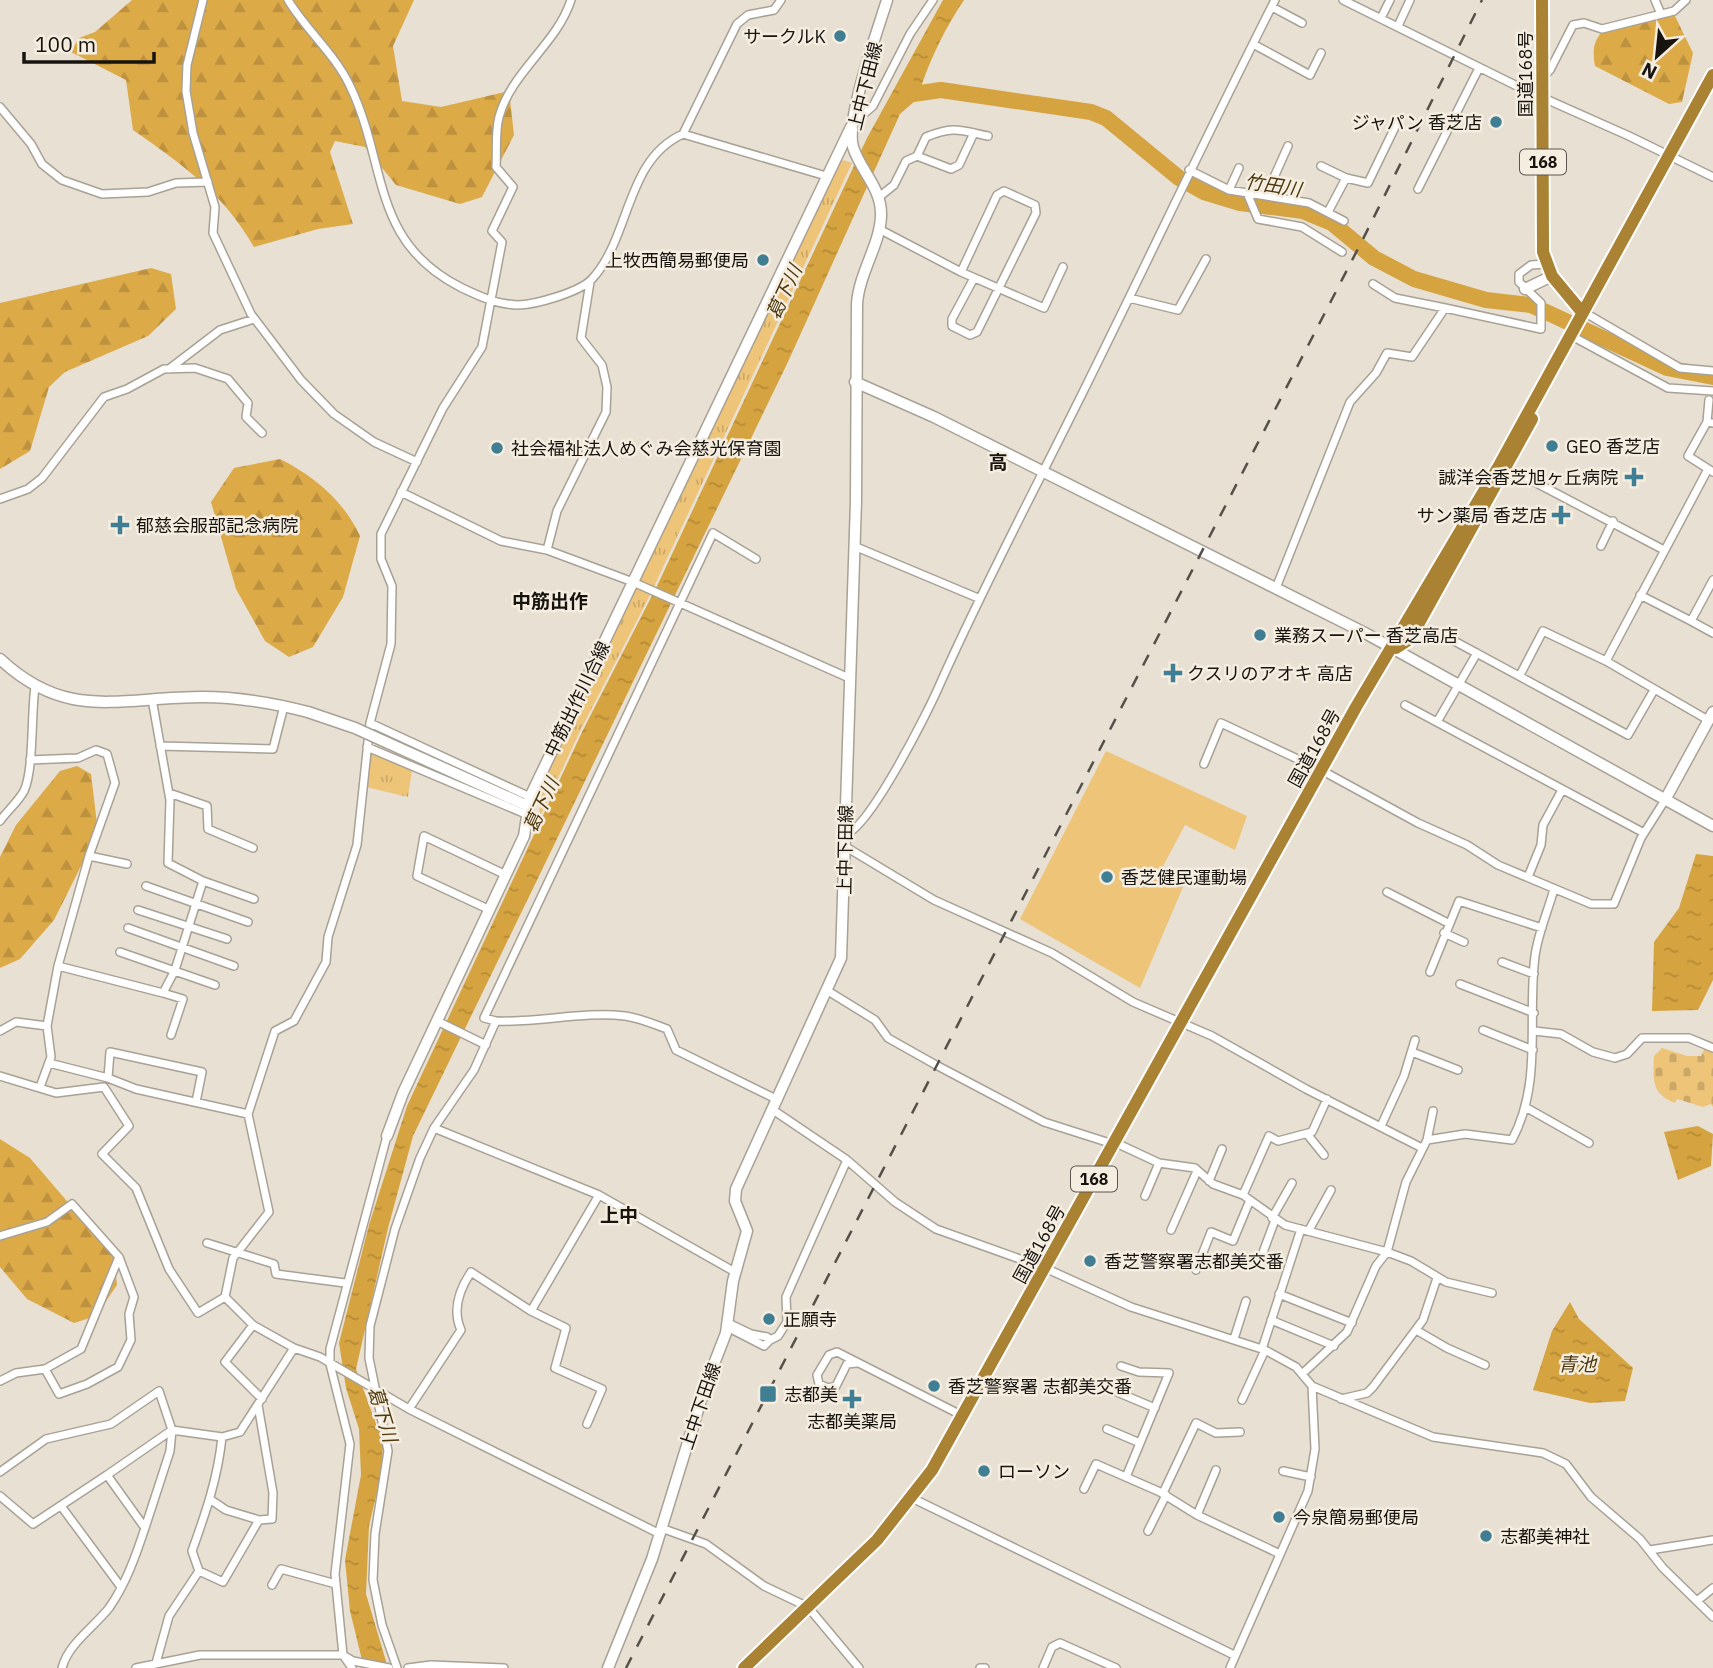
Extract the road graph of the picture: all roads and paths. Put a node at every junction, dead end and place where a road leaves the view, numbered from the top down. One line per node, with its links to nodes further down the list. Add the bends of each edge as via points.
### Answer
1 (203, 0): 40 (street, via 187,65 186,91)
2 (288, 0): 60 (street, via 351,88 399,235 428,266)
3 (571, 0): 60 (street, via 565,19 518,80 499,117 496,167 513,187 492,231 502,242)
4 (781, 0): 29 (street, via 774,10 748,15 737,24)
5 (887, 0): 26 (main road, 上中下田線)
6 (933, 0): 26 (street, via 873,106)
7 (1343, 0): 14 (street)
8 (1390, 0): 16 (street)
9 (1410, 0): 18 (street)
10 (1542, 0): 23 (highway, 国道168号 / 168)
11 (1655, 0): 15 (street)
12 (1686, 0): 15 (street, via 1674,11)
13 (1273, 4): 17 (street); 19 (street)
14 (1358, 4): 16 (street)
15 (1661, 14): 23 (street, via 1602,29 1573,25)
16 (1381, 18): 18 (street)
17 (1302, 23)
18 (1398, 26): 21 (street)
19 (1253, 44): 20 (street, via 1310,75); 36 (street)
20 (1321, 53)
21 (1479, 68): 24 (street); 41 (street)
22 (1713, 75): 32 (highway, 168)
23 (1543, 77): 24 (highway, 国道168号 / 168)
24 (1542, 97): 32 (street); 52 (highway, 国道168号 / 168)
25 (0, 107): 40 (street, via 42,164 62,180 102,194)
26 (852, 123): 37 (main road, 中筋出作川合線); 45 (main road, 上中下田線, via 855,150)
27 (1396, 123): 39 (street, via 1368,183)
28 (974, 133): 30 (street); 33 (street, via 950,128 938,132 926,137); 33 (street, via 959,165 951,169)
29 (682, 134): 37 (street); 55 (street, via 667,141 649,161)
30 (988, 136)
31 (1288, 146): 44 (street)
32 (1669, 154): 38 (street); 62 (highway, 168)
33 (917, 156): 45 (street, via 906,161 894,185)
34 (1321, 166): 39 (street)
35 (1239, 168): 42 (street)
36 (1188, 171): 42 (street); 59 (street)
37 (827, 176): 85 (main road, 中筋出作川合線)
38 (1713, 177)
39 (1346, 178): 46 (street)
40 (208, 182): 63 (street, via 215,207 213,233)
41 (1418, 189)
42 (1229, 190): 43 (street)
43 (1248, 195): 44 (street); 49 (street, via 1258,219 1302,227)
44 (1266, 195): 46 (street, via 1295,199)
45 (879, 197): 48 (main road, 上中下田線)
46 (1328, 212): 47 (street)
47 (1344, 221)
48 (879, 229): 53 (street); 67 (main road, 上中下田線, via 858,291)
49 (1342, 252)
50 (1206, 258): 59 (street, via 1178,310)
51 (1063, 267): 57 (street, via 1044,308)
52 (1549, 270): 58 (main road); 58 (street, via 1524,268 1519,282); 62 (highway)
53 (961, 272): 54 (street); 57 (street, via 997,195 1004,191 1035,205 1036,213)
54 (974, 278): 57 (street); 57 (street, via 952,319 953,326 970,335 977,332)
55 (590, 282): 60 (street, via 528,305); 81 (street, via 581,338 602,365 606,412 557,511)
56 (1373, 284): 61 (street, via 1395,298)
57 (998, 289)
58 (1525, 289): 61 (street, via 1541,303 1541,329)
59 (1129, 298): 75 (street)
60 (490, 302): 72 (street, via 482,347 443,408)
61 (1445, 308): 86 (street, via 1412,357 1387,353 1350,402)
62 (1580, 313): 64 (highway, 国道168号 / 168); 66 (street, via 1680,368)
63 (254, 319): 65 (street, via 220,330); 72 (street, via 334,414 373,442)
64 (1568, 338): 68 (street, via 1668,388); 73 (highway, 国道168号 / 168)
65 (169, 369): 71 (street, via 195,368 228,379 248,403 246,417); 77 (street, via 104,397 42,478 28,489)
66 (1711, 370)
67 (855, 383): 75 (main road); 79 (main road, 上中下田線)
68 (1713, 391)
69 (1709, 400): 70 (street)
70 (1710, 423): 74 (street, via 1688,456)
71 (262, 433)
72 (417, 462): 76 (street)
73 (1503, 466): 78 (street); 93 (highway, 国道168号 / 168, via 1410,639)
74 (1711, 471): 82 (street)
75 (1043, 473): 86 (main road); 88 (street)
76 (401, 492): 81 (street, via 501,541); 107 (street, via 381,534 381,559 391,586 391,644)
77 (0, 499)
78 (1613, 521): 80 (street); 82 (street)
79 (854, 546): 88 (street); 98 (main road, 上中下田線)
80 (1601, 547)
81 (547, 550): 85 (street)
82 (1664, 550): 87 (street)
83 (756, 559): 89 (street, via 713,533)
84 (1713, 580): 90 (street)
85 (633, 582): 89 (street); 116 (main road, 中筋出作川合線)
86 (1276, 588): 93 (main road)
87 (1640, 595): 90 (street); 96 (street)
88 (978, 598): 120 (street, via 929,709 868,815)
89 (679, 601): 98 (street); 156 (street, via 484,1018)
90 (1691, 621): 91 (street)
91 (1713, 633)
92 (1445, 636): 94 (street)
93 (1393, 650): 99 (main road); 112 (highway, 国道168号 / 168)
94 (1477, 653): 97 (street); 99 (street)
95 (0, 659): 100 (main road)
96 (1606, 661): 97 (street, via 1543,631); 101 (street)
97 (1520, 675): 101 (street, via 1628,735)
98 (849, 678): 120 (main road, 上中下田線)
99 (1456, 685): 106 (street); 115 (main road)
100 (35, 687): 102 (main road, via 79,701); 110 (street)
101 (1654, 690): 105 (street)
102 (152, 699): 104 (main road, via 226,698); 108 (street)
103 (1405, 705): 106 (street)
104 (284, 706): 108 (street, via 273,749); 116 (main road, bridge, via 344,723)
105 (1711, 716): 115 (main road)
106 (1437, 722): 113 (street)
107 (370, 723): 109 (street); 116 (street)
108 (160, 746): 114 (street)
109 (368, 747): 116 (street); 179 (street, via 357,845 328,937 326,962 294,1021 275,1031)
110 (30, 760): 117 (street, via 24,792); 123 (street, via 78,758 96,750 107,754 115,783)
111 (1204, 764): 112 (street, via 1222,723)
112 (1321, 770): 126 (street); 157 (highway, 国道168号 / 168)
113 (1562, 790): 119 (street); 126 (street, via 1543,825 1541,845)
114 (169, 793): 122 (street, via 207,806 208,829); 127 (street, via 168,863)
115 (1665, 800): 118 (main road); 119 (street)
116 (529, 806): 125 (main road, 中筋出作川合線, via 524,836)
117 (1, 816)
118 (1713, 826)
119 (1644, 833): 129 (street, via 1614,904 1591,904)
120 (846, 834): 121 (main road, 上中下田線)
121 (846, 847): 153 (main road, 上中下田線, via 843,943); 157 (street, via 934,900 1052,953 1133,1002)
122 (253, 848)
123 (89, 856): 124 (street); 146 (street)
124 (127, 864)
125 (506, 875): 134 (main road, 中筋出作川合線); 134 (street, via 424,836 417,876)
126 (1528, 877): 129 (street)
127 (203, 881): 131 (street); 132 (street)
128 (146, 886): 132 (street)
129 (1554, 889): 139 (street)
130 (1387, 892): 136 (street)
131 (254, 899)
132 (196, 902): 135 (street); 137 (street)
133 (138, 909): 137 (street)
134 (490, 910): 158 (main road, 中筋出作川合線)
135 (248, 922)
136 (1448, 923): 139 (street, via 1459,901); 140 (street)
137 (189, 926): 141 (street); 143 (street)
138 (128, 928): 143 (street)
139 (1542, 928): 150 (street)
140 (1444, 933): 142 (street); 149 (street)
141 (227, 939)
142 (1464, 942)
143 (182, 947): 147 (street); 148 (street)
144 (120, 952): 148 (street)
145 (1502, 962): 150 (street)
146 (58, 966): 154 (street); 159 (street)
147 (234, 966)
148 (175, 970): 152 (street); 154 (street)
149 (1430, 972)
150 (1534, 974): 155 (street)
151 (1460, 984): 155 (street)
152 (215, 985)
153 (828, 990): 176 (main road, 上中下田線); 185 (street, via 875,1020 888,1038 924,1058 1044,1122)
154 (163, 993): 163 (street, via 183,999)
155 (1534, 1013): 162 (street)
156 (496, 1021): 165 (street); 176 (street, via 601,1015 637,1018 667,1029 676,1050)
157 (1181, 1021): 174 (street); 185 (highway, 国道168号 / 168)
158 (440, 1022): 165 (street); 183 (main road, 中筋出作川合線, via 403,1093)
159 (47, 1026): 161 (street, via 16,1022); 169 (street)
160 (1482, 1030): 167 (street)
161 (0, 1031)
162 (1534, 1031): 166 (street, via 1561,1034 1615,1058 1627,1054 1642,1038 1689,1038); 167 (street)
163 (171, 1035)
164 (1415, 1040): 168 (street)
165 (486, 1045): 181 (street)
166 (1713, 1048)
167 (1533, 1050): 177 (street)
168 (1412, 1052): 170 (street); 180 (street)
169 (49, 1063): 172 (street); 173 (street)
170 (1458, 1070)
171 (0, 1076): 173 (street)
172 (108, 1077): 175 (street, via 136,1089); 175 (street, via 110,1052 202,1072)
173 (40, 1087): 216 (street, via 56,1093 104,1087 129,1126 102,1154 136,1188 169,1269 198,1313)
174 (1327, 1099): 180 (street); 182 (street)
175 (196, 1102): 179 (street)
176 (775, 1105): 190 (street); 211 (main road, 上中下田線, via 735,1195 747,1231)
177 (1527, 1108): 184 (street, via 1513,1140 1465,1134); 186 (street)
178 (1433, 1111): 184 (street)
179 (248, 1114): 205 (street, via 269,1212)
180 (1381, 1126): 187 (street)
181 (434, 1128): 196 (street); 236 (street, via 395,1229 370,1326 369,1358)
182 (1307, 1134): 189 (street); 197 (street, via 1278,1141 1269,1136)
183 (387, 1136): 213 (street)
184 (1427, 1140): 187 (street)
185 (1114, 1143): 191 (street); 209 (highway, 国道168号 / 168)
186 (1590, 1143)
187 (1422, 1148): 206 (street, via 1402,1193)
188 (1222, 1149): 193 (street)
189 (1324, 1155)
190 (847, 1160): 209 (street, via 895,1202 936,1229); 222 (street, via 786,1297 787,1322 778,1336 764,1346)
191 (1159, 1163): 192 (street, via 1181,1164); 198 (street)
192 (1197, 1171): 193 (street); 201 (street)
193 (1209, 1181): 197 (street)
194 (1292, 1183): 200 (street)
195 (1331, 1190): 202 (street)
196 (599, 1195): 211 (street); 218 (street)
197 (1243, 1195): 199 (street)
198 (1145, 1196)
199 (1250, 1200): 200 (street); 210 (street, via 1233,1241 1211,1232)
200 (1274, 1219): 202 (street); 207 (street)
201 (1171, 1230)
202 (1305, 1230): 206 (street); 215 (street)
203 (0, 1236): 208 (street, via 47,1222 72,1204)
204 (207, 1243): 205 (street)
205 (237, 1252): 213 (street, via 274,1264 276,1274); 216 (street)
206 (1387, 1252): 212 (street); 220 (street, via 1376,1266)
207 (1262, 1255)
208 (119, 1256): 232 (street, via 81,1349); 232 (street, via 134,1297 129,1314 131,1340 118,1367 59,1394)
209 (1045, 1268): 224 (street, via 1131,1307); 243 (highway, 国道168号 / 168)
210 (1196, 1270)
211 (735, 1272): 222 (main road, 上中下田線)
212 (1437, 1278): 214 (street); 223 (street)
213 (345, 1283): 230 (street, via 331,1338)
214 (1492, 1293)
215 (1279, 1294): 219 (street); 220 (street)
216 (225, 1297): 221 (street)
217 (1246, 1301): 224 (street)
218 (531, 1311): 242 (street, via 471,1272 460,1289 455,1317 461,1330); 244 (street, via 566,1328 555,1368 602,1389)
219 (1271, 1320): 225 (street); 227 (street)
220 (1352, 1323): 225 (street)
221 (253, 1325): 226 (street); 240 (street, via 225,1362)
222 (728, 1325): 265 (main road, 上中下田線)
223 (1416, 1329): 229 (street); 238 (street, via 1373,1388)
224 (1234, 1339): 227 (street)
225 (1335, 1346): 233 (street)
226 (294, 1348): 230 (street); 240 (street)
227 (1264, 1350): 233 (street); 239 (street)
228 (857, 1363): 228 (street, via 847,1364 836,1386 819,1384 817,1376 829,1354 837,1352); 243 (street)
229 (1485, 1365)
230 (332, 1366): 236 (street); 271 (street, via 350,1444)
231 (1121, 1366): 241 (street, via 1169,1373)
232 (45, 1369): 234 (street, via 16,1373)
233 (1302, 1374): 235 (street)
234 (0, 1381)
235 (1312, 1386): 238 (street); 255 (street, via 1315,1449)
236 (375, 1387): 242 (street); 285 (street, via 388,1451 373,1580)
237 (1112, 1390): 241 (street)
238 (1340, 1399): 268 (street, via 1433,1437 1553,1455)
239 (1242, 1400)
240 (260, 1402): 248 (street, via 240,1432); 263 (street, via 273,1493 272,1519)
241 (1154, 1408): 249 (street)
242 (409, 1409): 265 (street)
243 (963, 1416): 259 (highway, 国道168号 / 168)
244 (587, 1424)
245 (1107, 1429): 249 (street)
246 (172, 1430): 248 (street); 252 (street, via 159,1391 110,1424 46,1439); 253 (street); 264 (street, via 170,1451)
247 (1240, 1432): 257 (street, via 1216,1433 1196,1423)
248 (222, 1437): 260 (street)
249 (1140, 1443): 254 (street)
250 (1216, 1470): 262 (street)
251 (1283, 1471): 255 (street)
252 (0, 1472)
253 (107, 1475): 261 (street); 264 (street)
254 (1126, 1477): 256 (street, via 1096,1464); 257 (street)
255 (1311, 1477): 269 (street)
256 (1084, 1489)
257 (1164, 1494): 262 (street); 266 (street)
258 (0, 1496): 261 (street, via 33,1524)
259 (912, 1498): 276 (highway, 国道168号 / 168, via 877,1540); 279 (street)
260 (211, 1500): 263 (street); 270 (street, via 192,1551)
261 (61, 1506): 273 (street)
262 (1196, 1515): 269 (street)
263 (259, 1520): 270 (street, via 223,1582)
264 (145, 1528): 273 (street)
265 (661, 1531): 276 (street, via 706,1544 764,1586); 288 (main road, 上中下田線)
266 (1148, 1531)
267 (1713, 1540): 268 (street)
268 (1650, 1550): 275 (street)
269 (1280, 1554): 279 (street)
270 (199, 1571): 280 (street, via 169,1616)
271 (335, 1584): 272 (street, via 281,1569); 278 (street)
272 (272, 1585)
273 (121, 1587): 282 (street, via 65,1657)
274 (1713, 1588): 275 (street)
275 (1696, 1601): 277 (street)
276 (808, 1607): 289 (highway, 国道168号 / 168); 290 (street)
277 (1713, 1617)
278 (343, 1655): 280 (street, via 200,1655); 281 (street)
279 (1234, 1656): 293 (street)
280 (156, 1663): 283 (street)
281 (353, 1664): 284 (street)
282 (62, 1668)
283 (136, 1668)
284 (389, 1668)
285 (397, 1668)
286 (408, 1668): 287 (street)
287 (504, 1668)
288 (608, 1668)
289 (744, 1668)
290 (859, 1668)
291 (1043, 1668): 292 (street, via 1052,1647 1060,1643)
292 (1116, 1668)
293 (1230, 1668)

